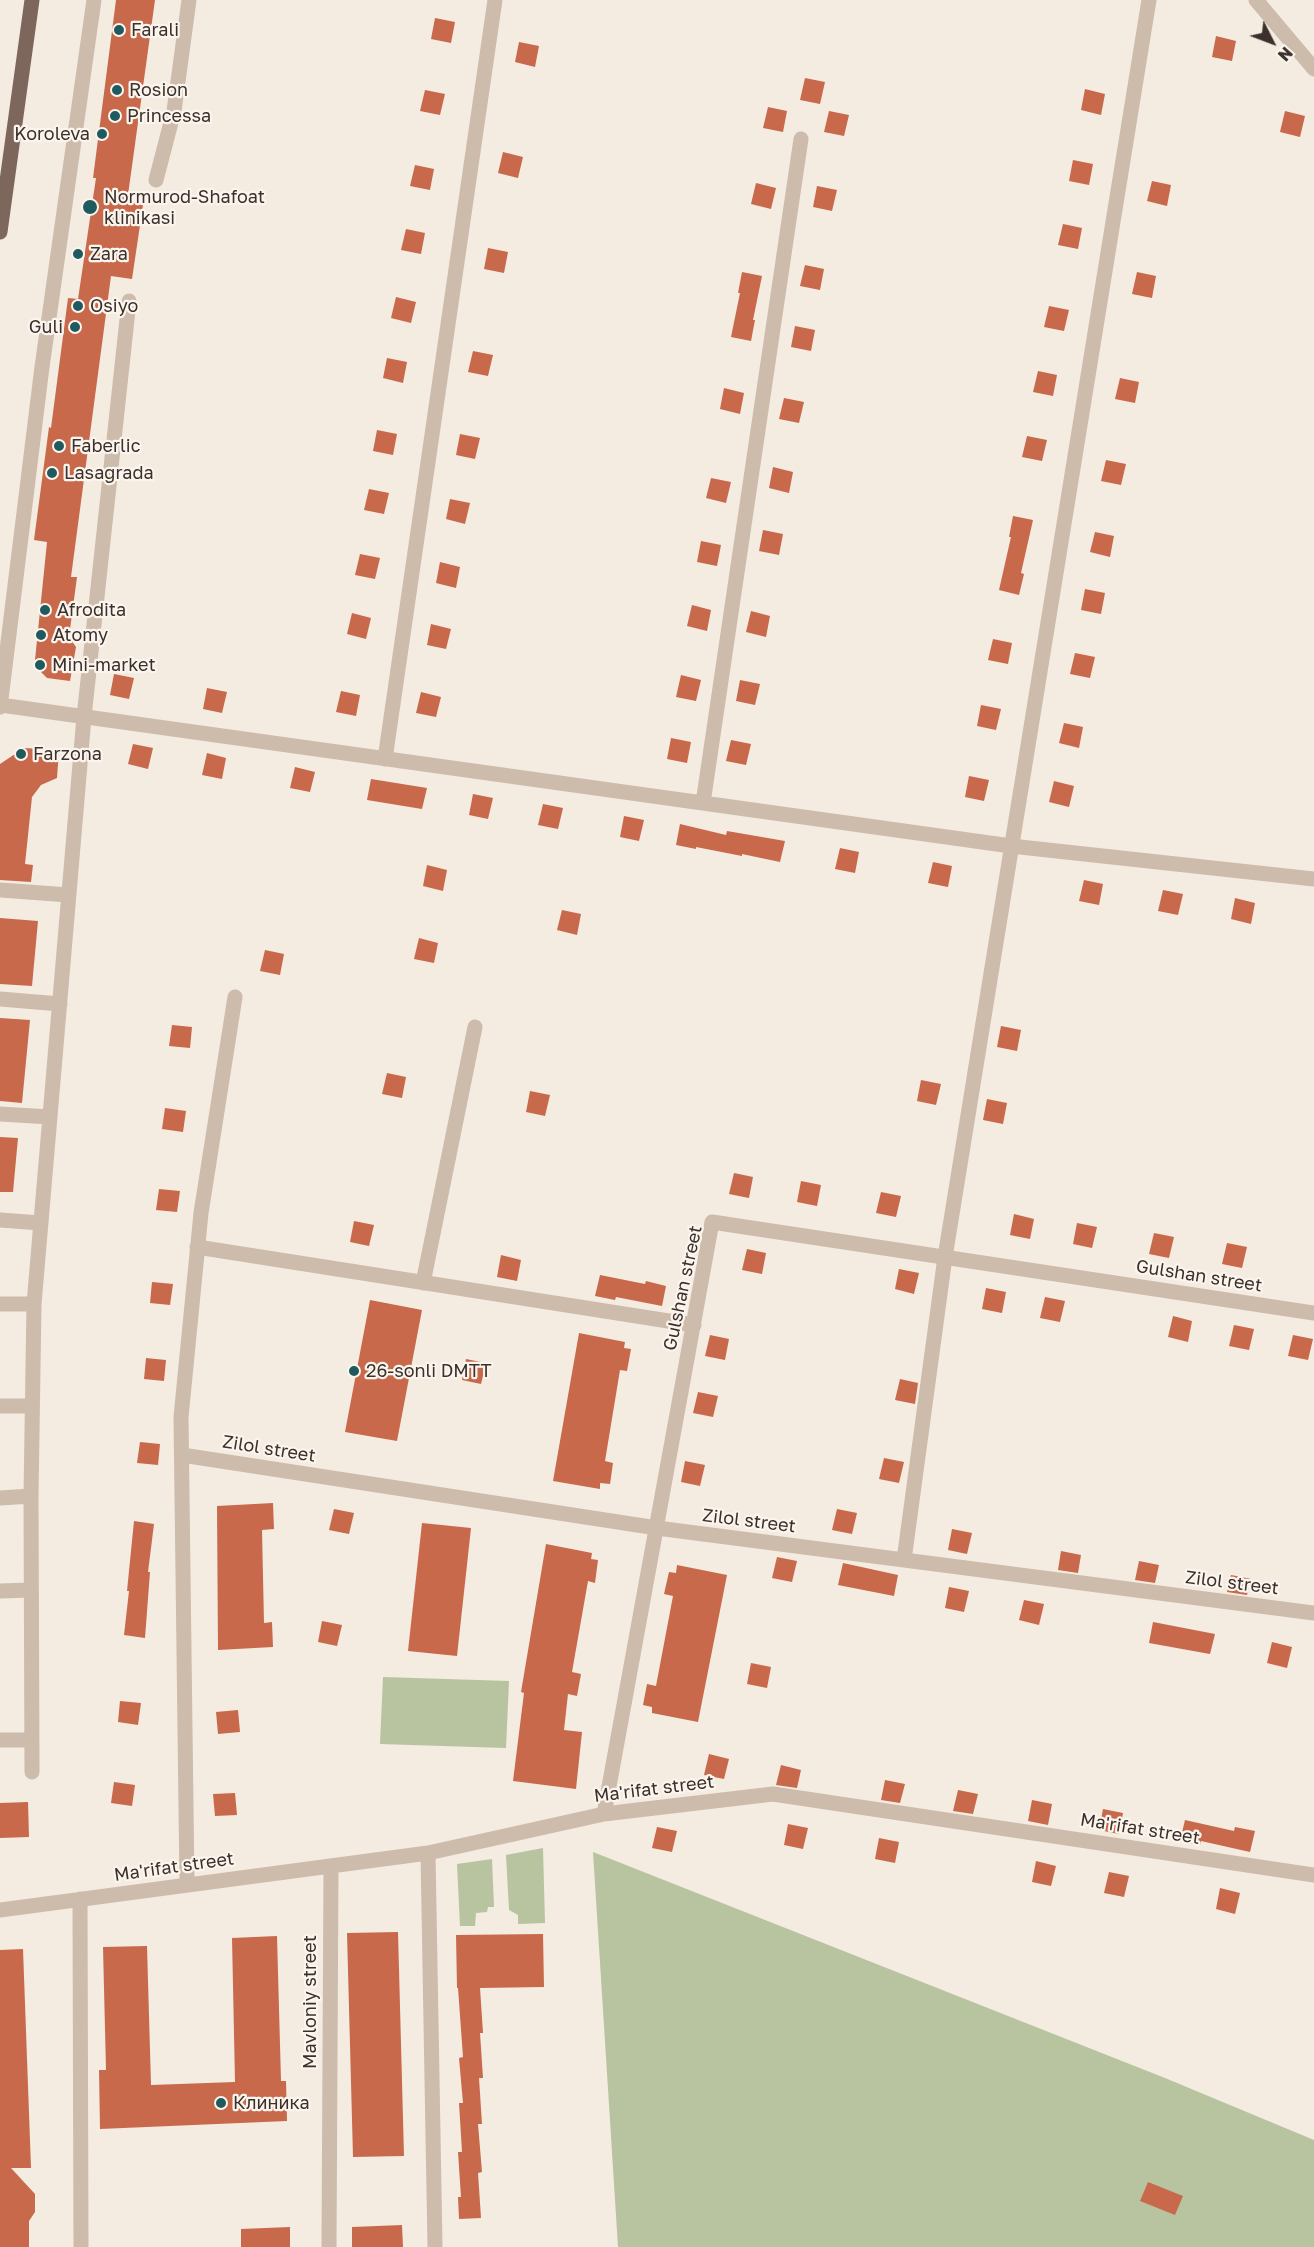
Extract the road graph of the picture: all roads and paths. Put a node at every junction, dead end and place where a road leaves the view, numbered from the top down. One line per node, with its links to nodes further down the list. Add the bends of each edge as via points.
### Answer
1 (32, 0): 10 (main road)
2 (93, 0): 12 (street)
3 (189, 0): 9 (street, via 174,111)
4 (495, 0): 14 (street)
5 (1149, 0): 16 (street)
6 (1256, 0): 7 (street)
7 (1314, 69)
8 (801, 138): 15 (street)
9 (156, 180)
10 (0, 232)
11 (129, 301): 13 (street)
12 (0, 706): 13 (street)
13 (84, 717): 14 (street); 19 (street)
14 (385, 759): 15 (street)
15 (703, 803): 16 (street)
16 (1011, 846): 17 (street); 29 (street)
17 (1314, 879)
18 (0, 890): 19 (street)
19 (69, 895): 22 (street)
20 (235, 997): 28 (street)
21 (0, 999): 22 (street)
22 (60, 1004): 25 (street)
23 (476, 1027): 30 (street)
24 (0, 1114): 25 (street)
25 (50, 1117): 27 (street)
26 (0, 1220): 27 (street)
27 (41, 1223): 32 (street)
28 (197, 1247): 30 (street); 37 (street, via 181,1417)
29 (945, 1257): 33 (street, Gulshan street); 34 (street, Gulshan street, via 712,1222); 41 (street)
30 (423, 1283): 34 (street)
31 (0, 1304): 32 (street)
32 (34, 1304): 36 (street)
33 (1314, 1313)
34 (694, 1325): 40 (street, Gulshan street)
35 (0, 1406): 36 (street)
36 (32, 1406): 38 (street)
37 (182, 1455): 40 (street, Zilol street); 52 (street)
38 (31, 1496): 39 (street); 42 (street)
39 (0, 1498)
40 (657, 1528): 41 (street, Zilol street); 48 (street, Gulshan street)
41 (904, 1560): 44 (street, Zilol street)
42 (31, 1590): 43 (street); 46 (street)
43 (0, 1591)
44 (1314, 1613)
45 (0, 1740): 46 (street)
46 (32, 1740): 47 (street)
47 (32, 1772)
48 (604, 1814): 49 (street, Ma'rifat street); 51 (street, Ma'rifat street, via 773,1794)
49 (428, 1853): 50 (street, Ma'rifat street); 57 (street)
50 (331, 1866): 52 (street, Ma'rifat street); 56 (street, Mavloniy street)
51 (1314, 1875)
52 (187, 1885): 53 (street, Ma'rifat street)
53 (80, 1899): 54 (street, Ma'rifat street); 55 (street)
54 (0, 1910)
55 (81, 2247)
56 (329, 2247)
57 (435, 2247)

